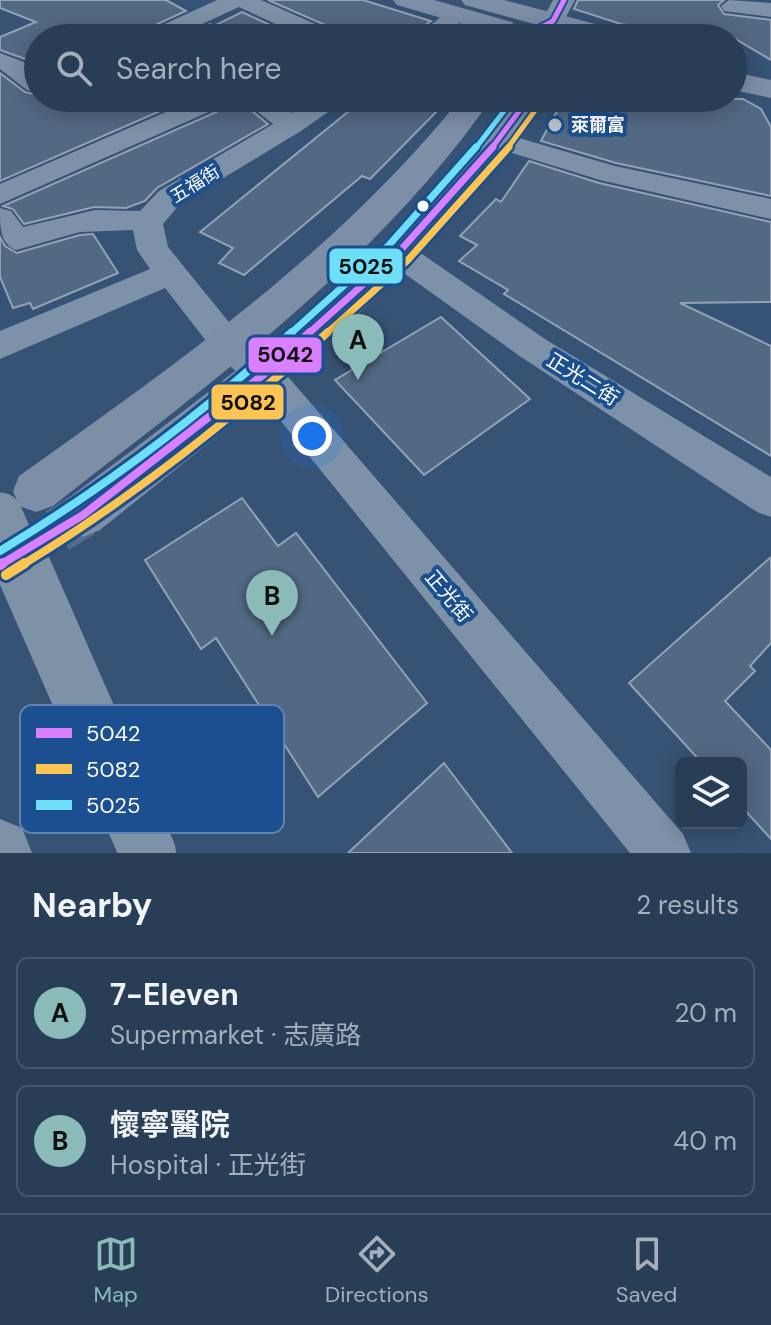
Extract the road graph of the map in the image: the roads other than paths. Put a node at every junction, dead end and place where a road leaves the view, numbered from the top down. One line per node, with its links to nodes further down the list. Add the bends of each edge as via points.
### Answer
1 (235, 0): 7 (street)
2 (242, 0): 8 (street)
3 (406, 0): 4 (main road)
4 (465, 8): 9 (street); 10 (main road)
5 (731, 10): 6 (street)
6 (771, 10)
7 (183, 24)
8 (293, 24)
9 (444, 24)
10 (528, 24)
11 (0, 60): 14 (street, via 15,67)
12 (747, 64): 13 (main road)
13 (771, 68)
14 (24, 80)
15 (747, 84): 16 (main road)
16 (771, 89)
17 (188, 112): 24 (street)
18 (273, 112): 22 (street)
19 (313, 112): 22 (street, 五福街)
20 (467, 112): 31 (main road, via 439,151 374,220)
21 (519, 112): 23 (main road)
22 (292, 125): 26 (street, 五福街, via 169,198)
23 (499, 140): 25 (street, via 610,174); 28 (main road)
24 (0, 195)
25 (771, 209)
26 (147, 222): 27 (street, via 114,216); 29 (street, via 153,250)
27 (8, 229)
28 (398, 253): 32 (main road); 33 (street, 正光二街, via 533,348)
29 (171, 273): 30 (street); 31 (street)
30 (0, 346)
31 (229, 346): 32 (street, 正光街); 34 (main road)
32 (264, 374): 35 (main road); 39 (street, 正光街)
33 (771, 499)
34 (18, 503): 36 (highway, bridge)
35 (83, 515)
36 (93, 705)
37 (141, 833): 38 (highway, bridge)
38 (148, 853)
39 (664, 853)

